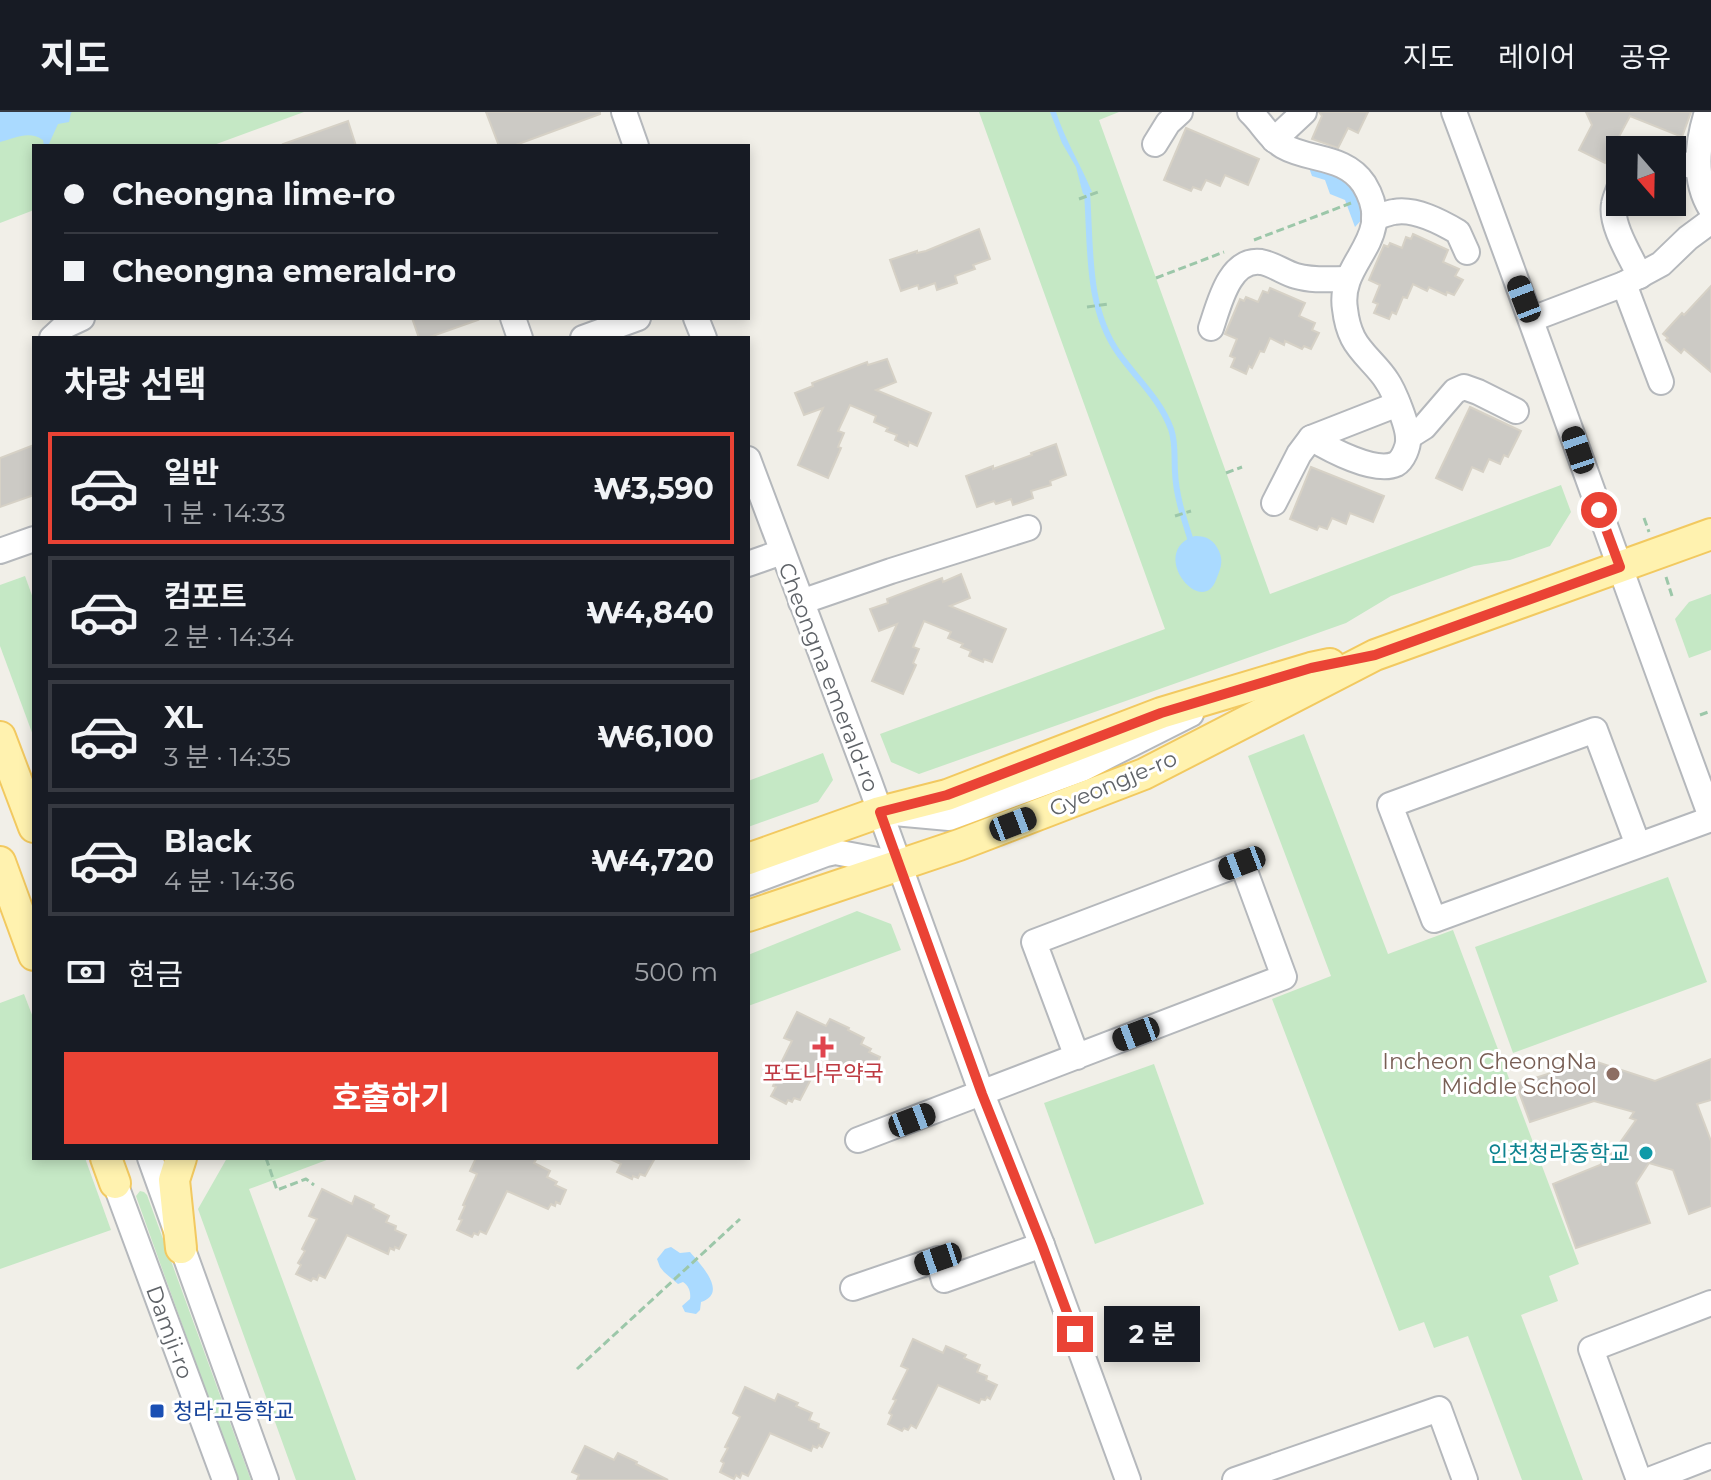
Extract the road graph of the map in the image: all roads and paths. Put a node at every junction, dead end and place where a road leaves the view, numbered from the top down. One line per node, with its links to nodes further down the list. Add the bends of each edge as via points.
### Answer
1 (624, 112): 8 (street)
2 (1180, 112): 9 (street)
3 (1250, 112): 7 (street)
4 (1304, 112): 7 (street)
5 (1454, 112): 23 (street)
6 (1707, 112): 11 (street)
7 (1274, 140): 16 (street, via 1351,171 1370,196)
8 (635, 144)
9 (1155, 144)
10 (1686, 165): 11 (street)
11 (1698, 167): 14 (street)
12 (1098, 192): 13 (path)
13 (1079, 199)
14 (1711, 209)
15 (1614, 216): 20 (street)
16 (1374, 218): 18 (street, via 1404,211 1437,221 1458,232); 19 (street, via 1369,243)
17 (1711, 221): 20 (street, via 1661,264)
18 (1467, 252)
19 (1347, 279): 26 (street, via 1299,277 1261,262 1249,263 1233,275); 30 (street, via 1345,309 1354,339)
20 (1632, 280): 23 (street); 29 (street)
21 (1108, 304): 22 (path)
22 (1087, 307)
23 (1532, 319): 46 (street)
24 (78, 320): 27 (street)
25 (632, 320): 28 (street)
26 (1211, 328)
27 (54, 336)
28 (588, 336)
29 (1661, 382)
30 (1398, 404): 32 (street); 33 (street)
31 (1516, 411): 32 (street, via 1464,387)
32 (1408, 437): 33 (street, via 1400,461 1392,466 1355,460)
33 (1311, 438): 37 (street)
34 (750, 464): 44 (street, Cheongna emerald-ro)
35 (1242, 467): 36 (path)
36 (1226, 473)
37 (1274, 503)
38 (1191, 511): 39 (path)
39 (1175, 516)
40 (1028, 528): 47 (street)
41 (1711, 534): 46 (main road, Gyeongje-ro)
42 (32, 540): 43 (street)
43 (0, 551)
44 (782, 552): 45 (street); 47 (street, Cheongna emerald-ro)
45 (750, 563)
46 (1620, 567): 48 (main road, Gyeongje-ro); 53 (street)
47 (801, 602): 52 (street, Cheongna emerald-ro)
48 (1375, 655): 52 (main road, Gyeongje-ro, via 1311,668 1161,713 947,795); 58 (main road, Gyeongje-ro, via 1144,774)
49 (1711, 711): 50 (path)
50 (1700, 715)
51 (0, 737): 54 (main road)
52 (880, 812): 56 (main road, Gyeongje-ro); 58 (street, Cheongna emerald-ro)
53 (1711, 818): 55 (street)
54 (32, 822)
55 (1638, 845): 55 (street, via 1434,920 1390,805 1595,730)
56 (750, 858)
57 (0, 862): 61 (main road)
58 (899, 864): 59 (street, via 835,852); 60 (main road, Gyeongje-ro); 63 (street, Cheongna emerald-ro)
59 (750, 882)
60 (750, 915)
61 (32, 950)
62 (1077, 1057): 62 (street, via 1284,977 1242,863 1034,942); 63 (street)
63 (982, 1094): 64 (street); 71 (street, Cheongna emerald-ro)
64 (858, 1140)
65 (151, 1160): 72 (street)
66 (180, 1160): 72 (main road, via 174,1180)
67 (267, 1160): 69 (path, via 277,1190 306,1179)
68 (111, 1171): 77 (street, Damji-ro)
69 (314, 1185)
70 (740, 1219): 75 (path)
71 (1042, 1245): 73 (street, via 944,1280 938,1259); 79 (street, Cheongna emerald-ro)
72 (181, 1248): 78 (street)
73 (853, 1288)
74 (1711, 1303): 82 (street, via 1591,1349)
75 (577, 1369)
76 (1711, 1456): 83 (street)
77 (225, 1480)
78 (266, 1480)
79 (1128, 1480)
80 (1235, 1480): 81 (street, via 1439,1409)
81 (1465, 1480)
82 (1639, 1480)
83 (1649, 1480)

